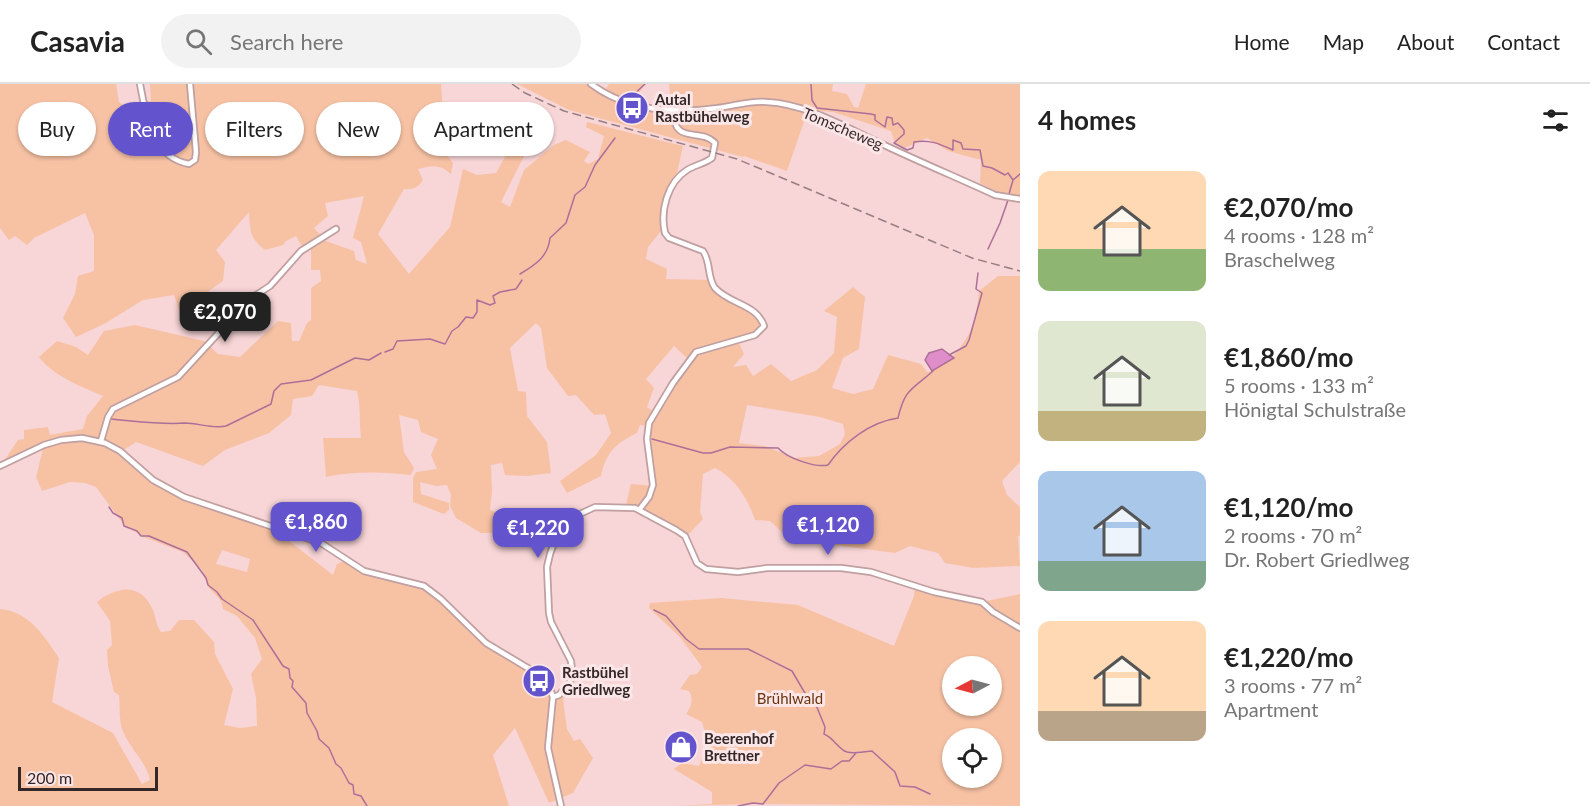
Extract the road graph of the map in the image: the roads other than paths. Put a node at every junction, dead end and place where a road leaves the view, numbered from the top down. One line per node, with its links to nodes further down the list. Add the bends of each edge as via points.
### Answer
1 (140, 84): 2 (street, via 157,144 180,162 189,164 195,160 196,152)
2 (190, 84)
3 (591, 84): 4 (street, Tomscheweg, via 628,105)
4 (673, 111): 5 (street, Tomscheweg, via 758,101 787,105 833,121 995,195); 9 (street, via 674,123 681,131 709,138 716,147 712,158 688,169 671,188 665,203 665,234 703,251 715,288 756,313 764,326 755,335 696,352 672,383 649,423 647,439 653,485)
5 (1020, 199)
6 (336, 229): 7 (street, via 301,251 178,377 113,409)
7 (101, 441): 8 (street, via 82,438 44,444); 11 (street, via 120,451 153,480 184,497 321,543 364,571 424,586 486,643 536,674)
8 (0, 466)
9 (639, 510): 10 (street, via 685,536 698,563 715,572 840,568 871,572 982,602); 11 (street, via 587,510 557,535 547,567 549,614 572,671 570,682)
10 (1020, 628)
11 (553, 697): 12 (street, via 548,748)
12 (561, 806)

